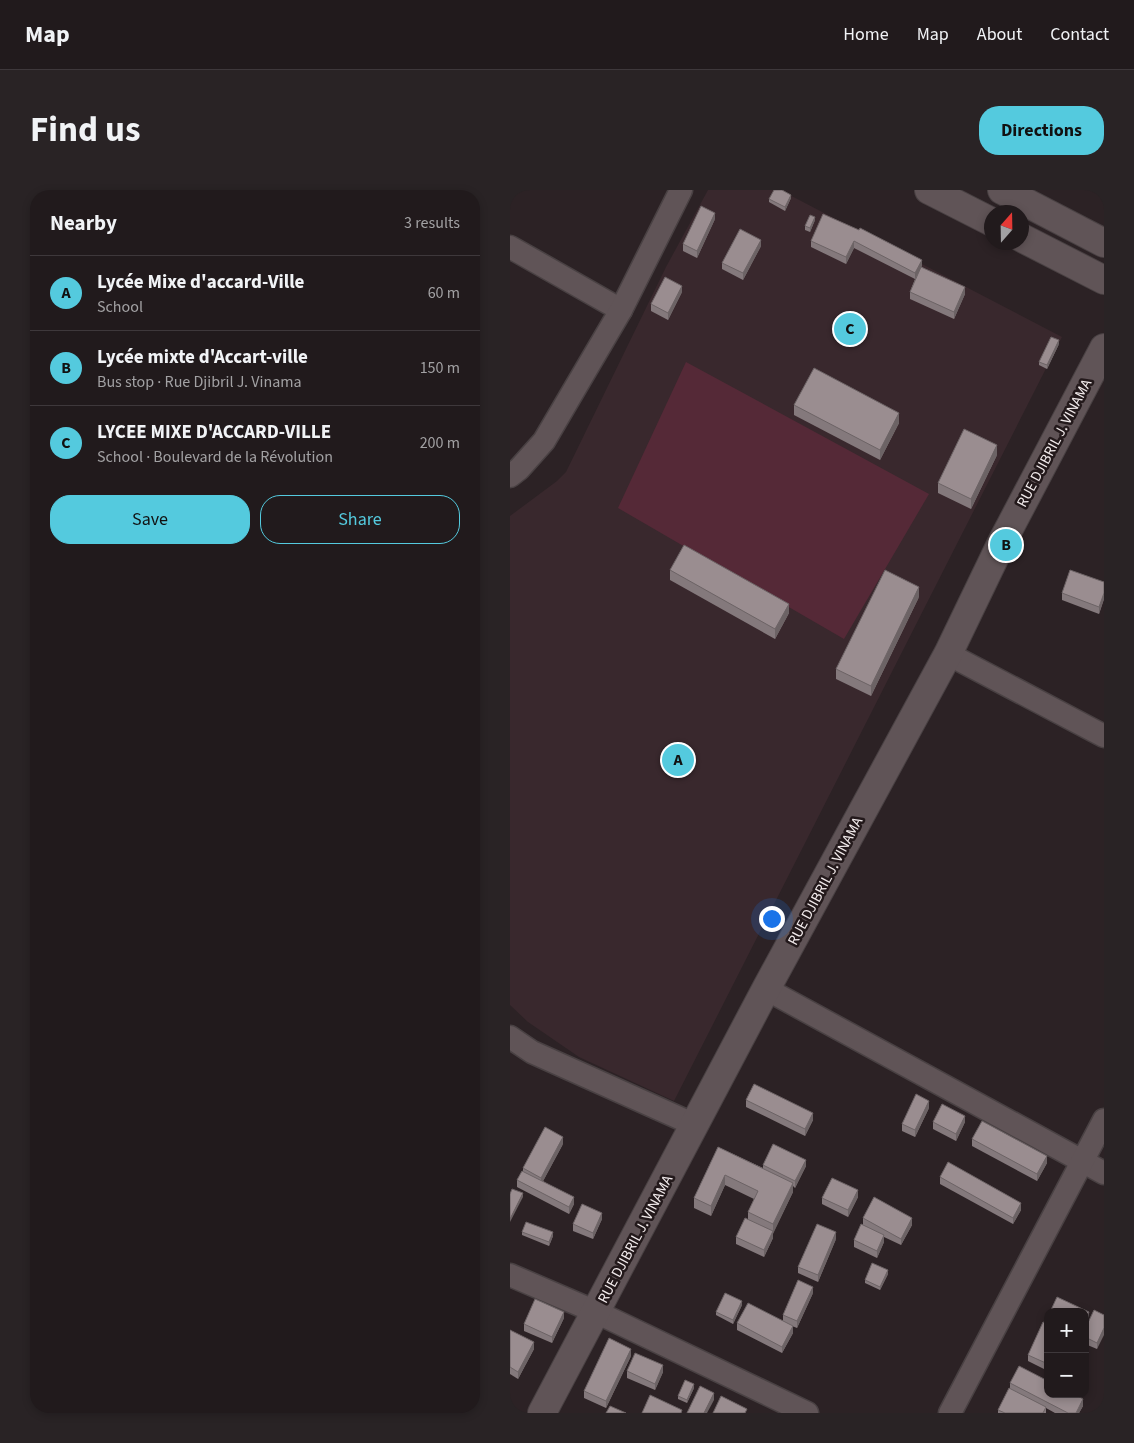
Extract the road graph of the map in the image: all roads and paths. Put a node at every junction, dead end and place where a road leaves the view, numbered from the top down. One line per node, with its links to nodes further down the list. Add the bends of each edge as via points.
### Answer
1 (681, 190): 9 (street)
2 (928, 190): 4 (street)
3 (1002, 190): 6 (street)
4 (984, 218)
5 (1029, 242): 8 (street)
6 (1104, 242)
7 (510, 247): 9 (street)
8 (1104, 280)
9 (621, 310): 11 (street, via 544,440)
10 (1104, 348): 12 (street, RUE DJIBRIL J. VINAMA, via 1002,542)
11 (513, 470)
12 (948, 654): 13 (street); 14 (street, RUE DJIBRIL J. VINAMA)
13 (1104, 736)
14 (766, 990): 17 (street, RUE DJIBRIL J. VINAMA); 18 (street)
15 (510, 1037): 17 (street, via 532,1052)
16 (1104, 1120): 18 (street)
17 (695, 1125): 21 (street, RUE DJIBRIL J. VINAMA)
18 (1082, 1162): 19 (street); 24 (street)
19 (1104, 1173)
20 (510, 1275): 21 (street)
21 (596, 1312): 22 (street, RUE DJIBRIL J. VINAMA); 23 (street)
22 (542, 1413)
23 (807, 1413)
24 (950, 1413)

